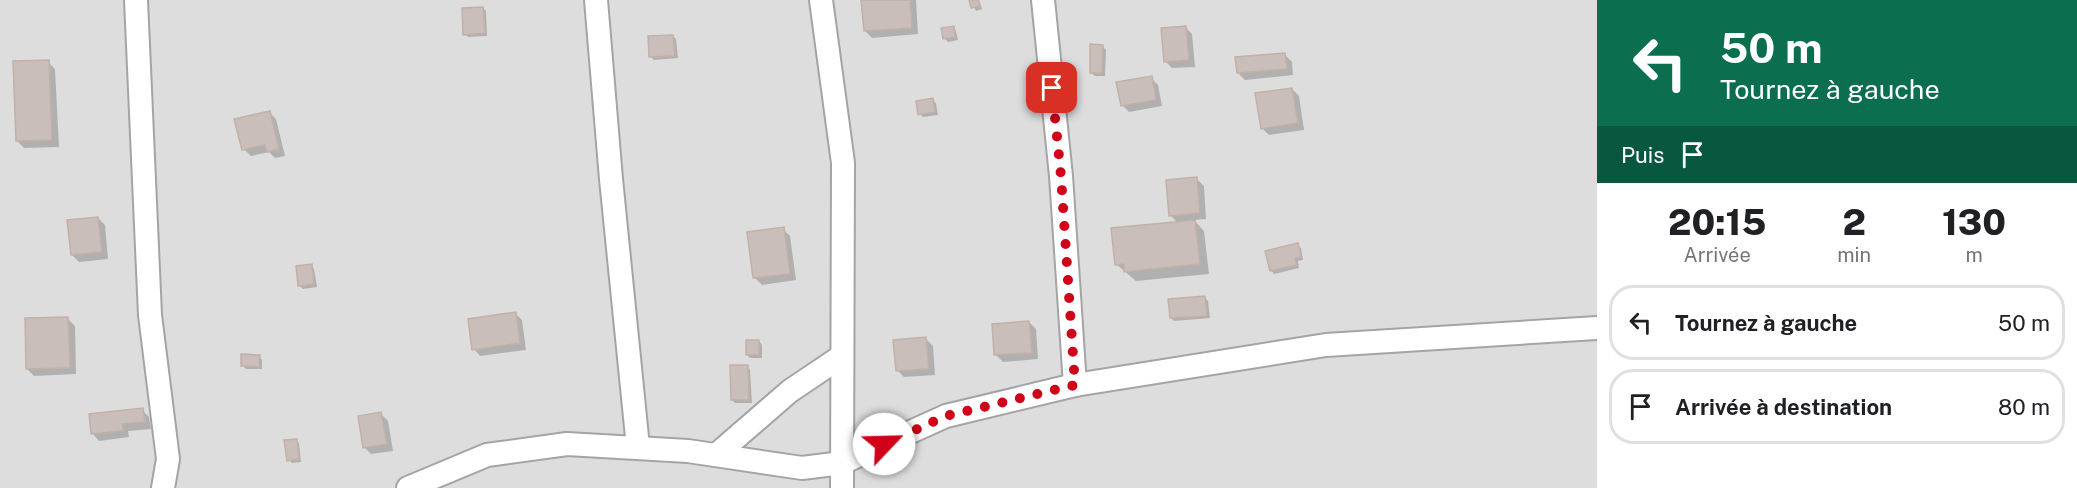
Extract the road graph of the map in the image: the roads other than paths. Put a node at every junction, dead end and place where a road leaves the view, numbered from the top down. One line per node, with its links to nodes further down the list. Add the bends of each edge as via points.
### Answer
1 (136, 0): 11 (street, via 150,315 168,459)
2 (596, 0): 8 (street)
3 (821, 0): 6 (street, via 843,163)
4 (1043, 0): 7 (street, via 1061,176)
5 (1597, 328): 7 (street, via 1326,345)
6 (842, 356): 9 (street, via 790,391); 10 (street)
7 (1075, 385): 10 (street, via 946,416)
8 (638, 447): 9 (street); 12 (street, via 567,444 487,455)
9 (716, 455): 10 (street, via 802,468)
10 (842, 463): 13 (street)
11 (163, 488)
12 (408, 488)
13 (842, 488)

